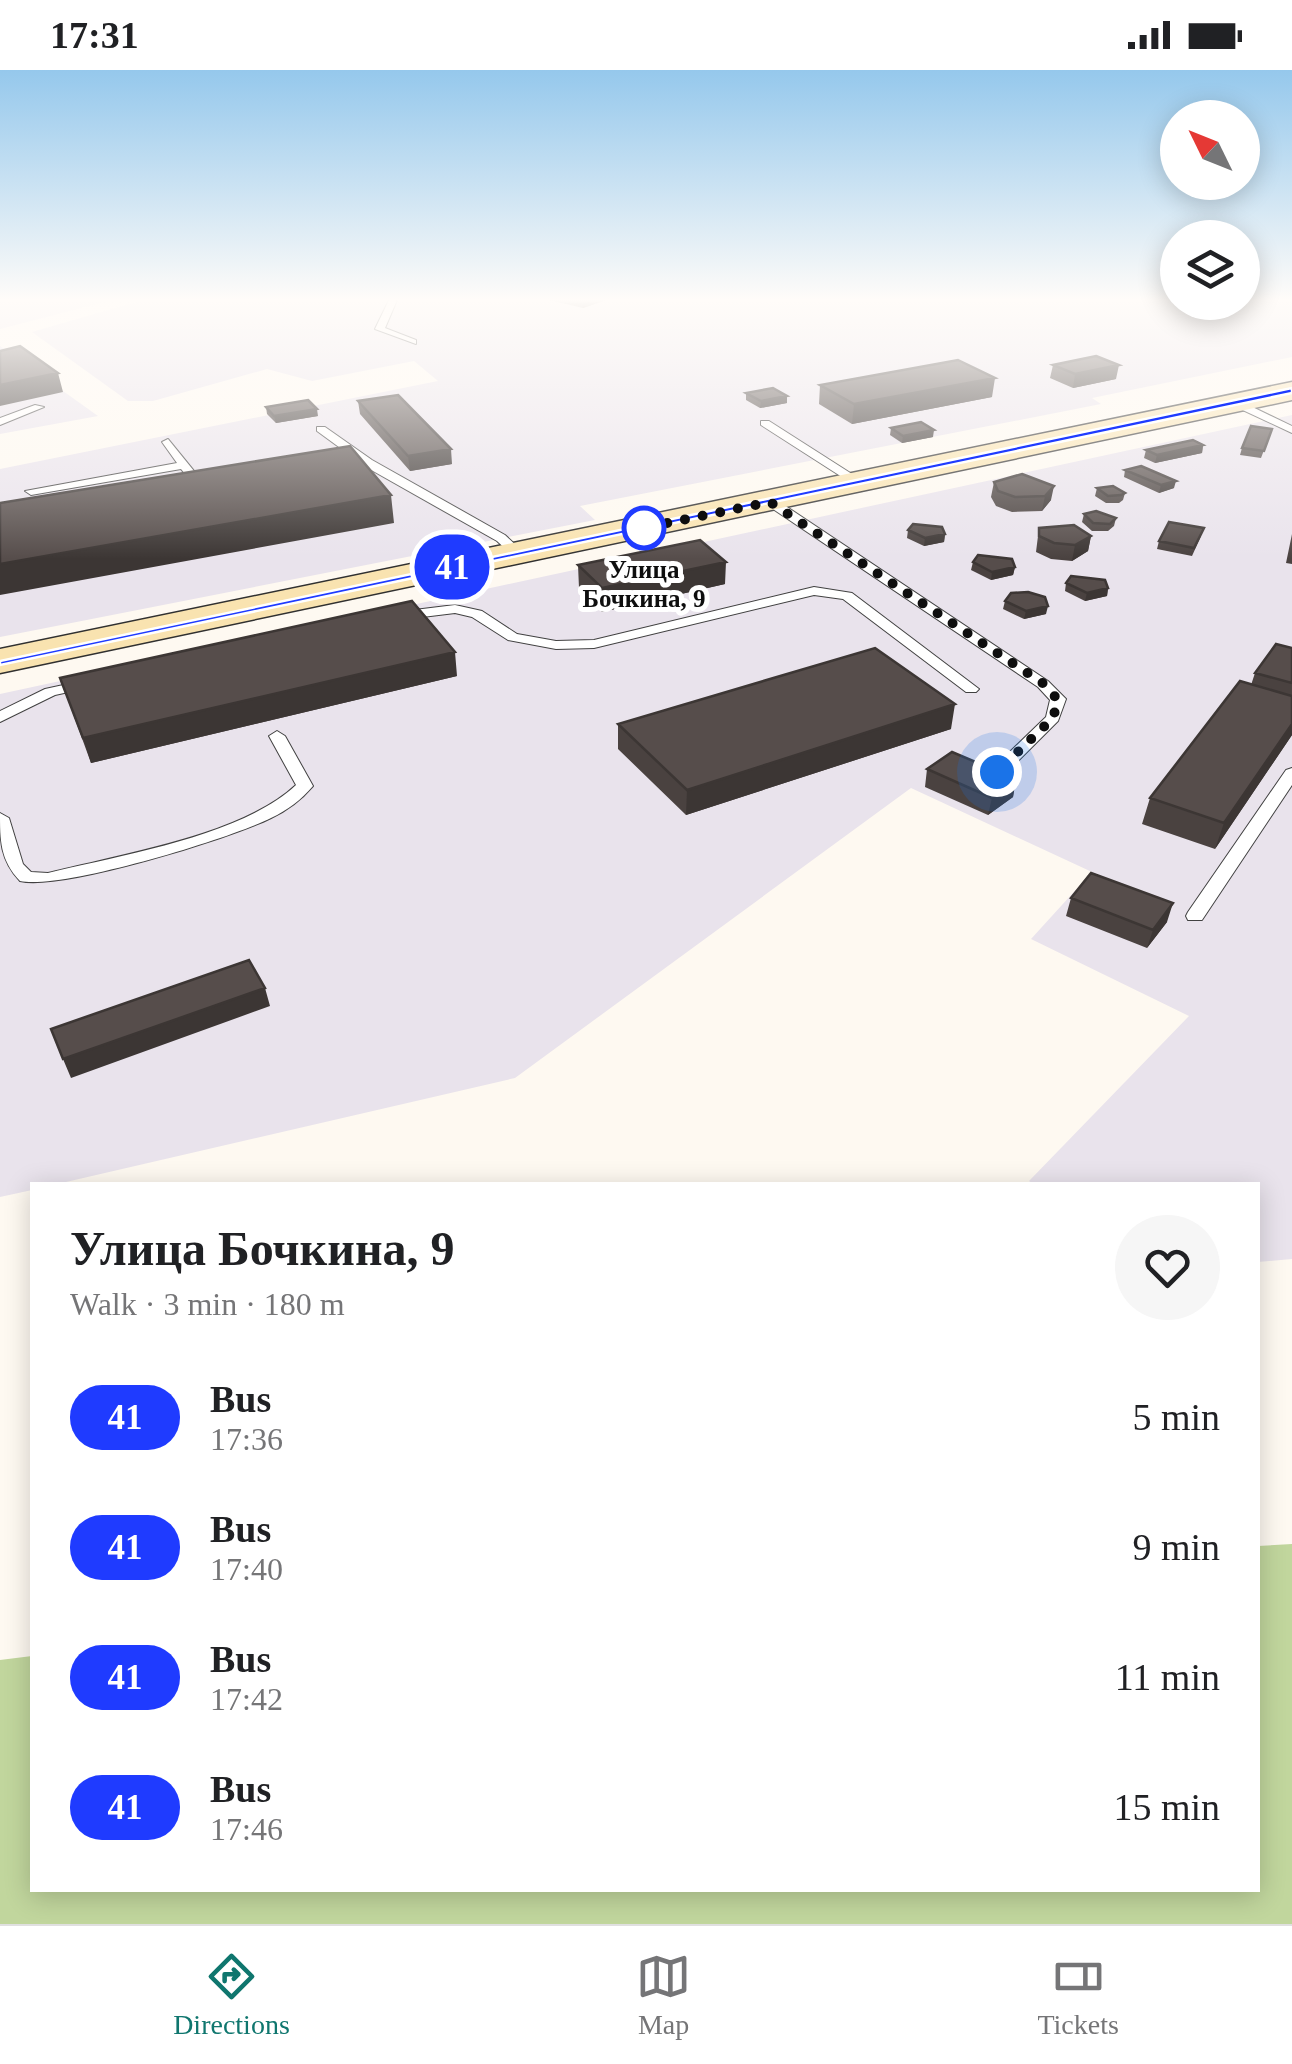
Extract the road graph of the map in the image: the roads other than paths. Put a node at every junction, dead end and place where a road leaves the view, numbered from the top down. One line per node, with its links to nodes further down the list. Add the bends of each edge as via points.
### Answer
1 (1290, 393): 2 (street)
2 (1236, 403): 7 (lane); 12 (street)
3 (39, 407): 4 (lane)
4 (0, 422)
5 (765, 423): 12 (lane)
6 (321, 429): 9 (lane)
7 (1292, 430)
8 (168, 442): 10 (lane)
9 (368, 463): 11 (lane); 16 (lane)
10 (184, 465): 13 (lane); 14 (lane)
11 (332, 469)
12 (860, 483): 15 (street)
13 (32, 490)
14 (202, 491)
15 (770, 502): 16 (street); 23 (lane, via 1044,684 1058,700 1053,718)
16 (518, 554): 18 (street)
17 (387, 618): 20 (lane, via 455,609 513,636 594,644 832,591)
18 (0, 661)
19 (106, 679): 21 (lane, via 50,692)
20 (971, 689)
21 (0, 717)
22 (277, 736): 26 (lane, via 305,786 288,806 48,878)
23 (997, 772)
24 (1292, 773): 27 (lane)
25 (0, 818): 26 (lane)
26 (7, 868)
27 (1196, 916)

